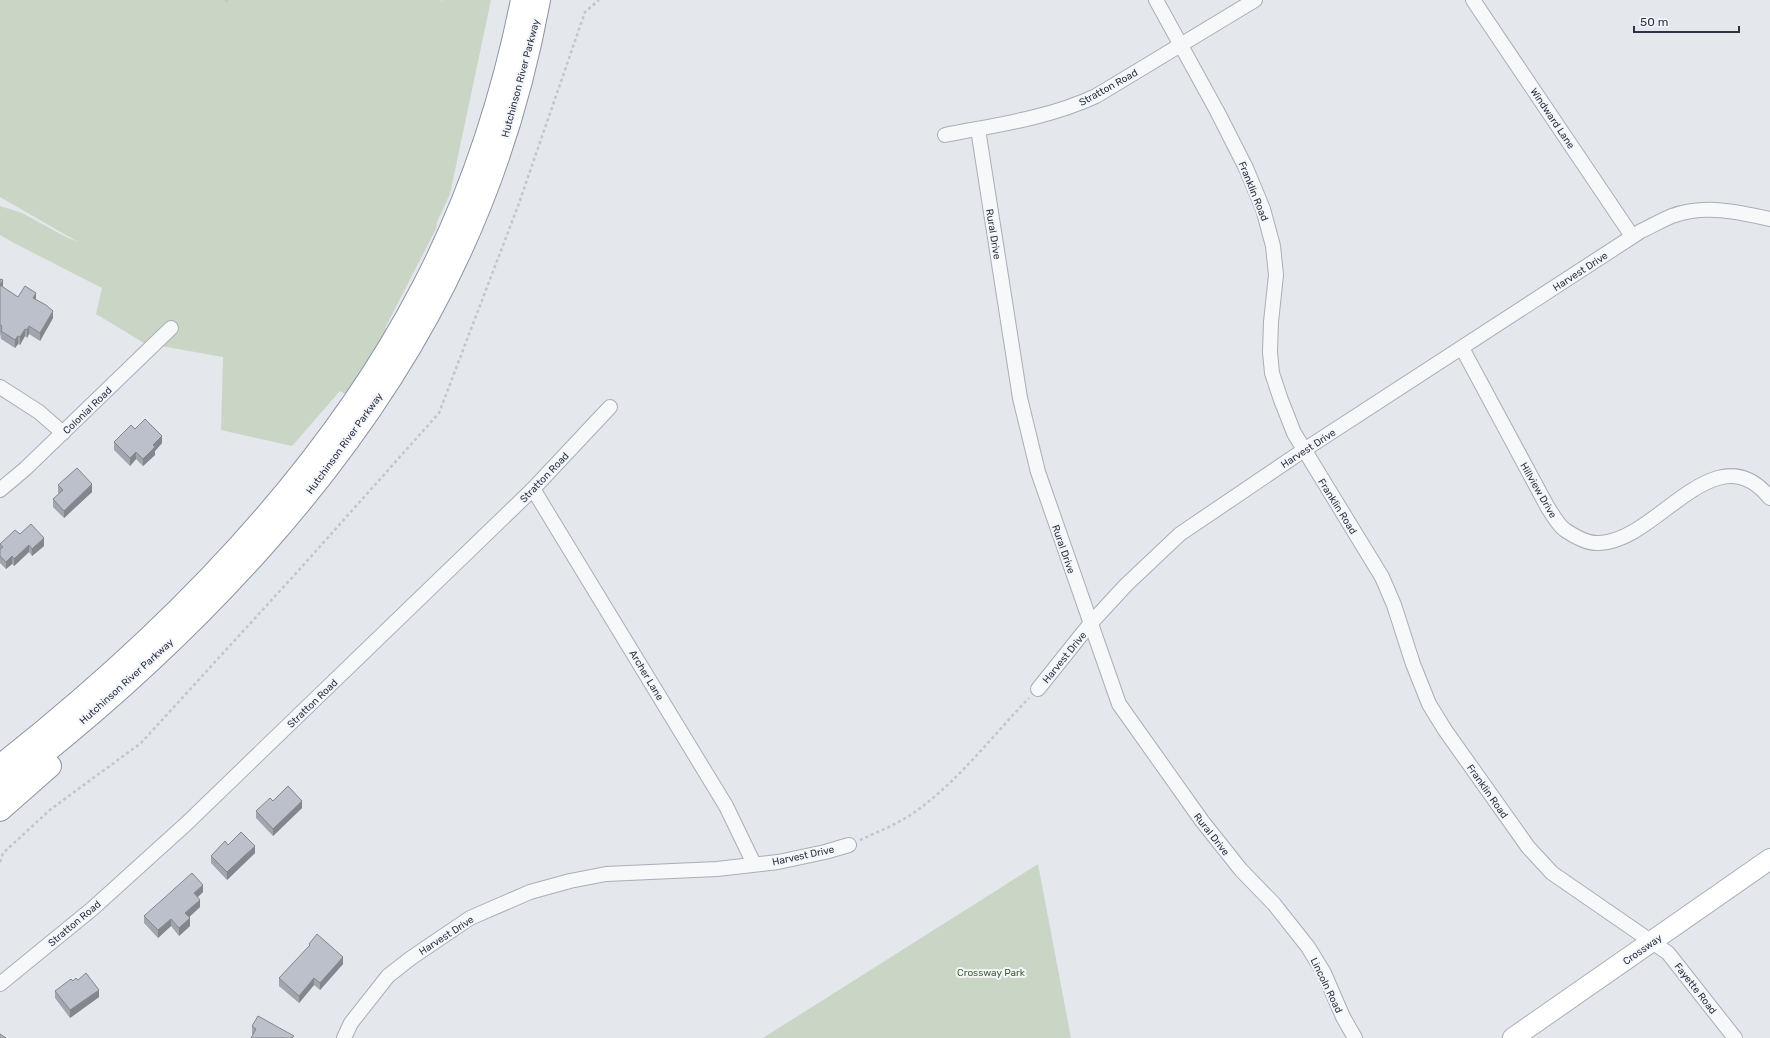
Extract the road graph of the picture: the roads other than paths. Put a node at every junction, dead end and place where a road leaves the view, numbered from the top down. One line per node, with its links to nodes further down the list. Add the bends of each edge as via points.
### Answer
1 (522, 0): 23 (highway, Hutchinson River Parkway, via 499,97 462,204 402,327 351,405 280,499 187,600 102,681)
2 (539, 0): 21 (highway, Hutchinson River Parkway, via 520,86 496,164 460,253 410,346 354,431 291,512 219,592)
3 (1156, 0): 6 (street, Franklin Road)
4 (1255, 0): 6 (street, Stratton Road)
5 (1473, 0): 10 (street, Windward Lane)
6 (1180, 45): 7 (street, Stratton Road, via 1096,96 1074,106); 16 (street, Franklin Road, via 1242,161 1263,209 1273,246 1276,275 1270,345 1272,373 1294,433)
7 (978, 129): 8 (street, Stratton Road); 20 (street, Rural Drive, via 1020,398 1038,472)
8 (945, 135)
9 (1770, 219): 10 (street, Harvest Drive, via 1732,210 1698,211 1674,216)
10 (1632, 236): 12 (street, Harvest Drive)
11 (172, 328): 15 (street, Colonial Road)
12 (1462, 348): 16 (street, Harvest Drive); 19 (street, Hillview Drive, via 1547,506 1564,530 1582,539 1598,543 1620,538 1647,524 1711,479 1733,476 1749,479)
13 (0, 387): 15 (street, via 39,412)
14 (610, 407): 17 (street, Stratton Road)
15 (63, 433): 18 (street, Colonial Road)
16 (1304, 450): 20 (street, Harvest Drive, via 1180,534 1126,585); 30 (street, Franklin Road, via 1382,577 1430,704 1445,730 1519,835 1552,873)
17 (533, 489): 28 (street, Archer Lane, via 726,806); 31 (street, Stratton Road, via 186,824 92,909)
18 (0, 490)
19 (1770, 498)
20 (1090, 624): 22 (street, Harvest Drive); 29 (street, Rural Drive, via 1119,704 1202,821 1241,870)
21 (127, 682): 24 (highway, Hutchinson River Parkway); 25 (highway, via 66,752)
22 (1038, 689)
23 (0, 766)
24 (0, 788)
25 (0, 810)
26 (849, 845): 28 (street, Harvest Drive, via 825,852)
27 (1770, 859): 30 (street, Crossway)
28 (754, 864): 32 (street, Harvest Drive, via 717,869 606,874 530,892 470,918 388,976 351,1023)
29 (1282, 914): 33 (street, Lincoln Road, via 1308,947 1324,973)
30 (1653, 942): 34 (street, Crossway); 35 (street, Fayette Road, via 1668,953)
31 (0, 984)
32 (344, 1038)
33 (1355, 1038)
34 (1513, 1038)
35 (1735, 1038)

